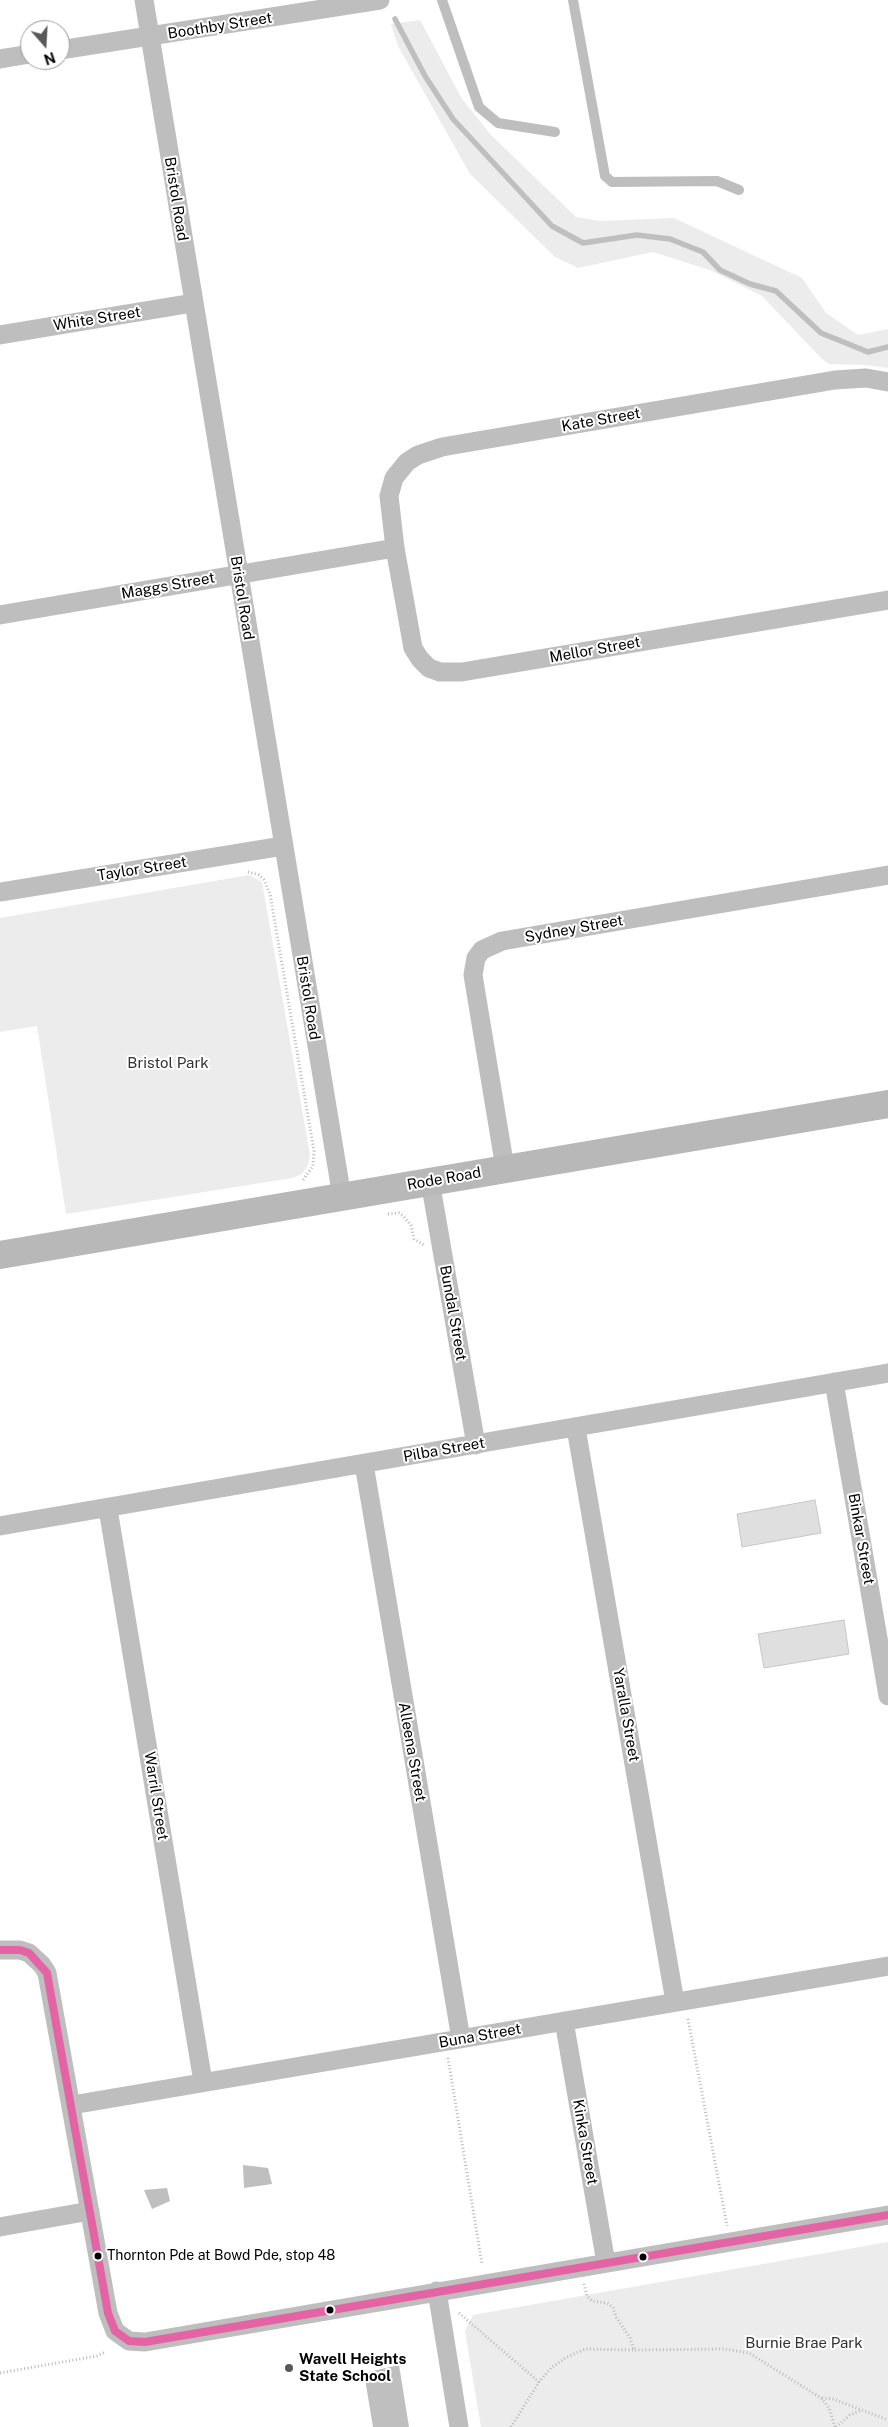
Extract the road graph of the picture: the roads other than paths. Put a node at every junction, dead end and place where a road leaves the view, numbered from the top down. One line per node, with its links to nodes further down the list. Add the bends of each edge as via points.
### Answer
1 (144, 0): 5 (street, Bristol Road)
2 (380, 0): 5 (street, Boothby Street)
3 (442, 0): 9 (lane, via 478,107 498,123)
4 (573, 0): 10 (lane, via 605,176 612,182 717,181)
5 (150, 36): 6 (street, Boothby Street); 11 (street, Bristol Road)
6 (70, 48)
7 (20, 56): 8 (street)
8 (0, 59)
9 (555, 132)
10 (739, 190)
11 (193, 303): 12 (street, White Street); 15 (street, Bristol Road)
12 (0, 335)
13 (888, 382): 14 (street, Kate Street, via 866,378 835,380 429,451 407,462 394,478 390,507)
14 (395, 548): 15 (street, Maggs Street); 16 (street, Mellor Street, via 413,648 429,668 445,673)
15 (238, 574): 17 (street, Maggs Street); 18 (street, Bristol Road)
16 (888, 600)
17 (0, 614)
18 (283, 846): 20 (street, Taylor Street); 24 (street, Bristol Road)
19 (888, 875): 22 (street, Sydney Street, via 502,941 482,950 476,958 473,975)
20 (0, 892)
21 (888, 1104): 22 (main road, Rode Road)
22 (505, 1168): 23 (main road, Rode Road)
23 (430, 1181): 24 (main road, Rode Road); 29 (street, Bundal Street)
24 (342, 1197): 25 (main road, Rode Road)
25 (0, 1255)
26 (888, 1374): 27 (street, Pilba Street)
27 (834, 1382): 28 (street, Pilba Street); 33 (street, Binkar Street)
28 (576, 1428): 29 (street, Pilba Street); 36 (street, Yaralla Street)
29 (476, 1445): 30 (street, Pilba Street)
30 (364, 1464): 31 (street, Pilba Street); 38 (street, Alleena Street)
31 (108, 1509): 32 (street, Pilba Street); 39 (street, Warril Street)
32 (0, 1526)
33 (888, 1696)
34 (0, 1950): 40 (street, via 29,1953 47,1973)
35 (888, 1966): 36 (street, Buna Street)
36 (680, 2001): 37 (street, Buna Street)
37 (564, 2021): 38 (street, Buna Street); 44 (street, Kinka Street)
38 (453, 2041): 39 (street, Buna Street)
39 (203, 2082): 40 (street, Buna Street)
40 (72, 2105): 41 (street)
41 (90, 2211): 43 (street); 45 (street, via 108,2313 118,2334 129,2341 145,2342)
42 (888, 2215): 44 (street)
43 (0, 2227)
44 (606, 2264): 45 (street)
45 (437, 2291): 46 (street)
46 (459, 2427)

